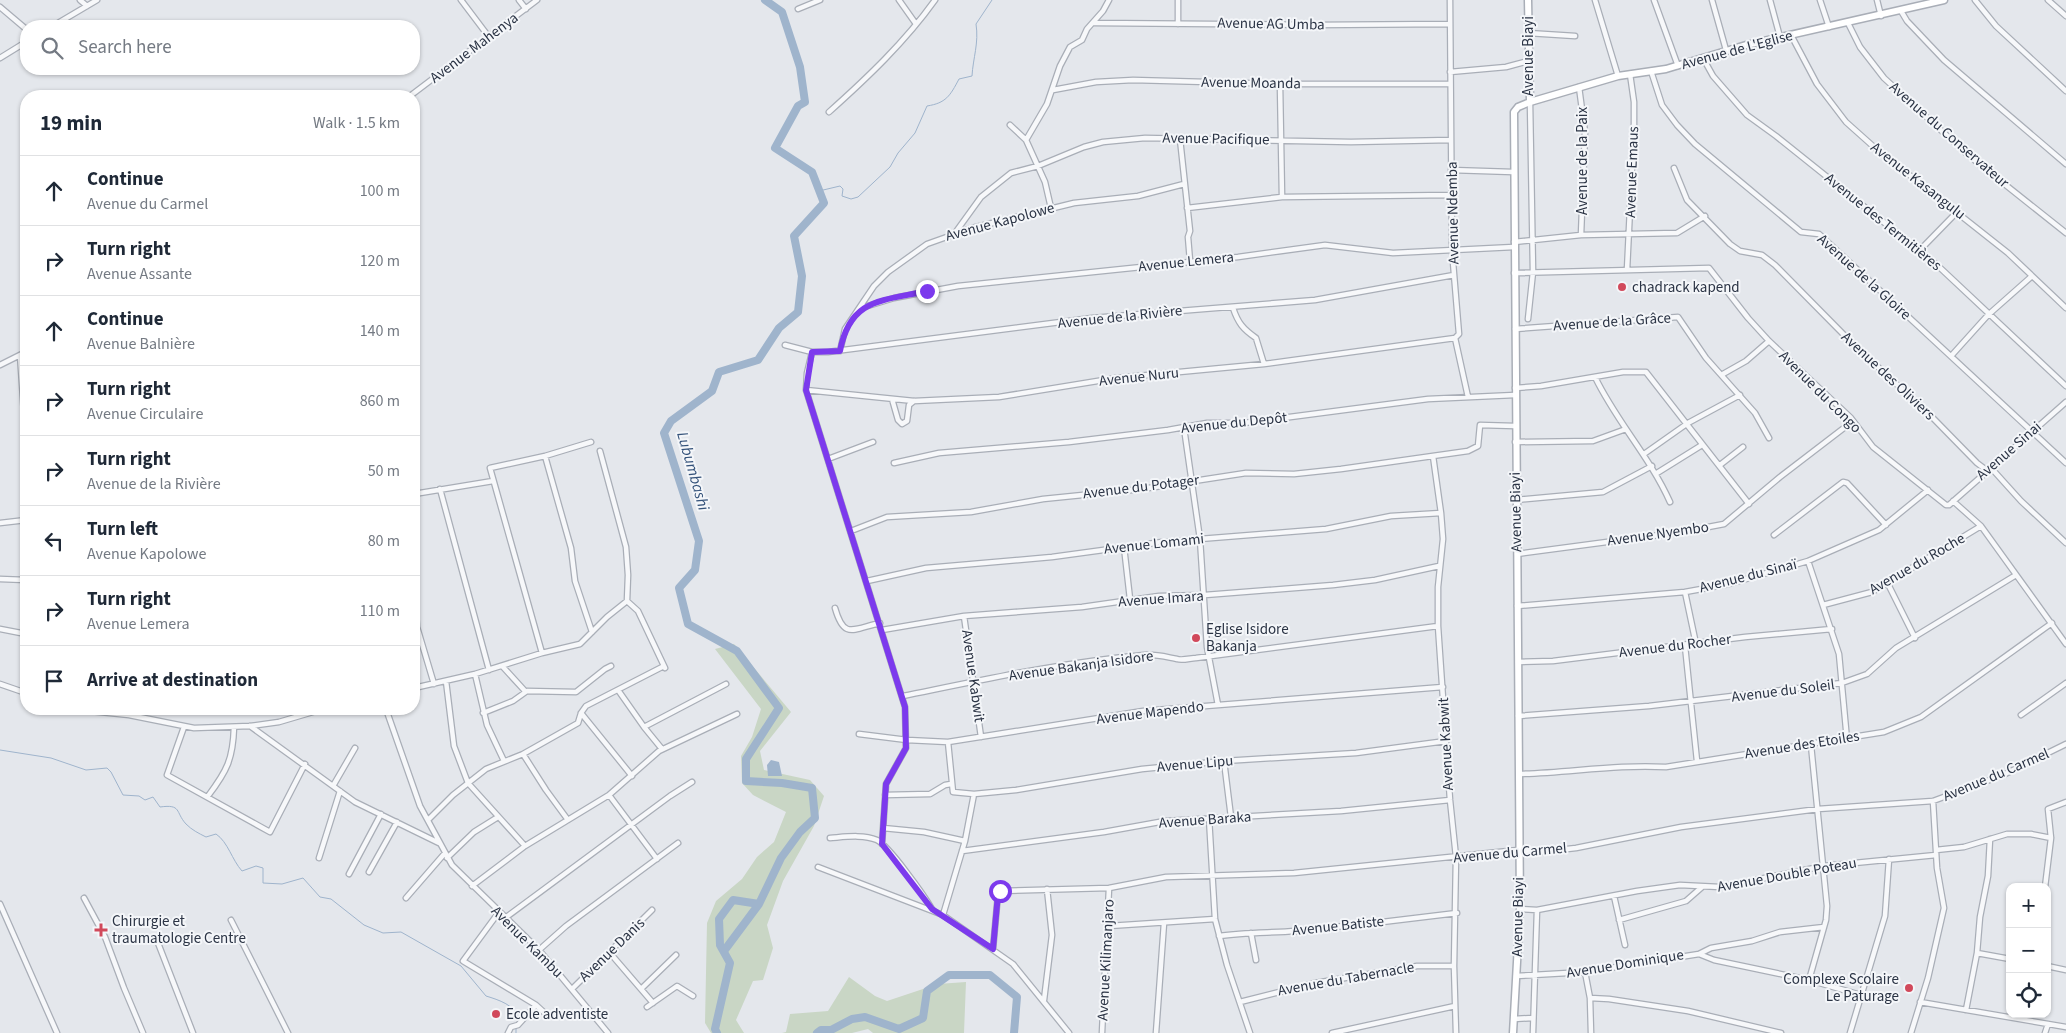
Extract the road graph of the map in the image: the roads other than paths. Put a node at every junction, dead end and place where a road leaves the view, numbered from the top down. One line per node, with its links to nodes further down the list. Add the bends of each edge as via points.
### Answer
1 (80, 0): 22 (street)
2 (97, 0): 22 (street)
3 (461, 0): 40 (street)
4 (519, 0): 24 (street)
5 (538, 0): 24 (street, Avenue Mahenya)
6 (820, 0): 25 (street)
7 (899, 0): 33 (street)
8 (934, 0): 33 (street)
9 (1108, 0): 30 (street)
10 (1178, 0): 34 (street)
11 (1450, 0): 35 (street, Avenue Ndemba)
12 (1528, 0): 37 (street, Avenue Biayi)
13 (1595, 0): 51 (street)
14 (1654, 0): 47 (street)
15 (1712, 0): 43 (street)
16 (1770, 0): 41 (street)
17 (1820, 0): 36 (street)
18 (1877, 0): 27 (street)
19 (1944, 0): 26 (street, Avenue de L'Eglise)
20 (1975, 0): 57 (street, via 1996,26)
21 (2048, 0): 28 (street)
22 (87, 6): 29 (street)
23 (0, 7): 32 (street)
24 (526, 9): 40 (street, Avenue Mahenya)
25 (798, 9)
26 (1900, 11): 27 (street, Avenue de L'Eglise); 65 (street, via 1944,60)
27 (1881, 16): 31 (street, Avenue de L'Eglise)
28 (2066, 16)
29 (63, 20)
30 (1094, 23): 34 (street, Avenue AG Umba); 56 (street, via 1080,43 1070,47)
31 (1848, 23): 36 (street, Avenue de L'Eglise); 78 (street, Avenue du Conservateur, via 1860,47 1884,78 1968,155)
32 (20, 24)
33 (916, 24): 59 (street)
34 (1178, 24): 35 (street, Avenue AG Umba)
35 (1449, 24): 49 (street, Avenue Ndemba)
36 (1829, 28): 38 (street, Avenue de L'Eglise)
37 (1528, 33): 39 (street); 46 (street, Avenue Biayi)
38 (1791, 35): 41 (street, Avenue de L'Eglise); 75 (street, Avenue Kasangulu, via 1817,84 1841,116 1874,147)
39 (1575, 36)
40 (489, 37): 55 (street, Avenue Mahenya)
41 (1780, 38): 43 (street, Avenue de L'Eglise)
42 (20, 46): 44 (street)
43 (1726, 50): 45 (street, Avenue de L'Eglise)
44 (0, 58)
45 (1703, 58): 47 (street, Avenue de L'Eglise); 84 (street, Avenue des Termitières, via 1713,76 1752,120)
46 (1528, 61): 49 (street, via 1506,67); 58 (street, Avenue Biayi)
47 (1678, 66): 48 (street, Avenue de L'Eglise)
48 (1651, 71): 50 (street, Avenue de L'Eglise); 103 (street, Avenue de la Gloire, via 1662,105 1695,144 1803,233 1819,234)
49 (1450, 72): 53 (street, Avenue Ndemba)
50 (1630, 74): 51 (street, Avenue de L'Eglise); 79 (street, Avenue Emaus, via 1634,102)
51 (1618, 76): 54 (street, Avenue de L'Eglise)
52 (1280, 84): 53 (street, Avenue Moanda); 56 (street, Avenue Moanda, via 1133,80 1096,82); 63 (street)
53 (1450, 84): 64 (street, Avenue Ndemba)
54 (1579, 88): 58 (street, Avenue de L'Eglise); 80 (street, Avenue de la Paix, via 1585,132)
55 (418, 90)
56 (1053, 90): 62 (street)
57 (2066, 91)
58 (1530, 102): 69 (street, Avenue Biayi, via 1514,112); 81 (street)
59 (829, 112)
60 (1010, 125): 62 (street)
61 (1180, 139): 63 (street, Avenue Pacifique); 66 (street, Avenue Pacifique, via 1103,142); 70 (street)
62 (1026, 140): 66 (street)
63 (1280, 140): 64 (street, Avenue Pacifique); 72 (street)
64 (1451, 140): 68 (street, Avenue Ndemba)
65 (2066, 164)
66 (1038, 166): 73 (street); 77 (street, Avenue Pacifique, via 1011,174 991,188)
67 (1674, 168): 76 (street, Avenue des Oliviers, via 1687,200)
68 (1451, 170): 69 (street); 71 (street, Avenue Ndemba)
69 (1513, 172): 82 (street, Avenue Biayi)
70 (1184, 184): 73 (street, Avenue Kapolowe, via 1138,196); 74 (street)
71 (1451, 195): 72 (street); 83 (street, Avenue Ndemba)
72 (1282, 197): 74 (street)
73 (1051, 208): 77 (street, Avenue Kapolowe)
74 (1187, 208): 85 (street)
75 (1957, 212): 84 (street); 90 (street, Avenue Kasangulu)
76 (1705, 216): 79 (street, via 1677,233); 137 (street, Avenue des Oliviers, via 1735,249 1762,255 1775,265 1977,463)
77 (955, 233): 91 (street, Avenue Kapolowe, via 927,244 888,272 874,286)
78 (2066, 233)
79 (1630, 234): 80 (street); 86 (street, Avenue Emaus)
80 (1581, 235): 81 (street)
81 (1532, 240): 82 (street); 87 (street)
82 (1514, 245): 83 (street, Avenue Lemera); 88 (street, Avenue Biayi)
83 (1452, 250): 85 (street, Avenue Lemera, via 1393,253 1325,245); 89 (street, Avenue Ndemba)
84 (1920, 250): 94 (street, Avenue des Termitières)
85 (1190, 260): 91 (street, Avenue Lemera, via 936,289)
86 (1627, 270): 87 (street, Avenue du Congo); 98 (street, Avenue du Congo, via 1709,268)
87 (1533, 272): 88 (street, Avenue du Congo); 95 (street)
88 (1514, 273): 96 (street, Avenue Biayi)
89 (1454, 276): 92 (street, Avenue de la Rivière, via 1315,300); 97 (street, Avenue Ndemba, via 1459,334)
90 (2032, 276): 93 (street, Avenue Kasangulu); 94 (street)
91 (861, 308): 100 (street, Avenue Kapolowe, via 845,329)
92 (1233, 308): 100 (street, Avenue de la Rivière, via 1196,308 1092,318); 104 (street, via 1244,330 1256,338)
93 (2066, 308)
94 (1988, 315): 103 (street); 108 (street, Avenue des Termitières)
95 (1528, 319)
96 (1514, 329): 106 (street, Avenue de la Grâce, via 1678,317 1706,358); 110 (street, Avenue Biayi)
97 (1455, 338): 104 (street, Avenue Nuru); 112 (street, Avenue Ndemba)
98 (1768, 341): 106 (street, via 1746,361); 116 (street, Avenue du Congo)
99 (785, 345): 101 (street, Avenue de la Rivière)
100 (840, 351): 101 (street, Avenue de la Rivière)
101 (812, 352): 109 (street)
102 (20, 355): 105 (street)
103 (1952, 356): 121 (street, Avenue de la Gloire)
104 (1264, 364): 114 (street, Avenue Nuru, via 1116,378 999,397)
105 (0, 365)
106 (1723, 374): 111 (street, Avenue de la Grâce)
107 (1595, 377): 110 (street, Avenue du Depôt); 117 (street, Avenue du Depôt, via 1646,372); 120 (street, via 1609,406)
108 (2066, 386)
109 (806, 390): 113 (street); 132 (street)
110 (1515, 391): 112 (street, Avenue du Depôt); 118 (street, Avenue Biayi)
111 (1740, 395): 117 (street); 122 (street, Avenue de la Grâce)
112 (1468, 397): 119 (street, Avenue du Depôt)
113 (892, 399): 114 (street, Avenue Nuru); 114 (street, via 902,424 907,421 909,405)
114 (914, 401)
115 (2066, 402): 121 (street, Avenue Sinai)
116 (1853, 421): 142 (street, Avenue du Congo, via 1873,447); 147 (street, Avenue Nyembo)
117 (1687, 424): 126 (street); 129 (street)
118 (1515, 426): 125 (street, Avenue Biayi); 131 (street, Avenue du Potager, via 1480,425 1480,441 1474,449)
119 (1184, 428): 133 (street, Avenue du Depôt, via 1070,442 939,452); 140 (street)
120 (1626, 429): 125 (street, via 1593,441); 129 (street)
121 (2030, 432): 134 (street, Avenue de la Gloire); 137 (street, Avenue Sinai)
122 (1769, 438)
123 (591, 442): 130 (street)
124 (873, 442): 132 (street)
125 (1516, 442): 144 (street, Avenue Biayi)
126 (1702, 445): 135 (street); 138 (street)
127 (1743, 447): 135 (street)
128 (600, 451): 169 (street, via 626,547)
129 (1644, 454): 136 (street)
130 (545, 456): 139 (street, via 490,468); 180 (street, via 571,548 575,581)
131 (1432, 456): 140 (street, Avenue du Potager, via 1341,469 1286,474 1246,473); 148 (street, Avenue Kabwit)
132 (828, 459): 153 (street)
133 (894, 463)
134 (2066, 464)
135 (1720, 465): 147 (street)
136 (1652, 466): 138 (street); 144 (street, via 1603,492)
137 (1988, 470): 145 (street, Avenue Sinai); 156 (street, Avenue des Oliviers, via 1994,471)
138 (1656, 473): 146 (street)
139 (493, 481): 141 (street); 187 (street)
140 (1191, 482): 153 (street, Avenue du Potager, via 1053,498 971,512 887,517); 155 (street)
141 (440, 489): 143 (street); 192 (street)
142 (1928, 490): 145 (street, Avenue du Congo, via 1944,505); 151 (street, Avenue du Sinaï)
143 (420, 493)
144 (1516, 500): 158 (street, Avenue Biayi)
145 (1953, 501): 152 (street, Avenue du Congo)
146 (1670, 502)
147 (1749, 504): 158 (street, Avenue Nyembo, via 1729,521 1716,526)
148 (1441, 513): 155 (street, Avenue Lomami, via 1391,516 1326,529); 160 (street, Avenue Kabwit, via 1443,539)
149 (20, 521): 150 (street)
150 (0, 523)
151 (1886, 525): 154 (street, via 1843,482); 159 (street, Avenue du Sinaï)
152 (1981, 526): 161 (street, Avenue du Congo); 165 (street, Avenue du Roche)
153 (851, 530): 164 (street)
154 (1774, 535)
155 (1200, 539): 157 (street, Avenue Lomami); 167 (street)
156 (2066, 543)
157 (1124, 547): 164 (street, Avenue Lomami, via 926,568); 168 (street)
158 (1517, 554): 171 (street, Avenue Biayi)
159 (1808, 561): 166 (street, Avenue du Sinaï, via 1729,584); 170 (street)
160 (1439, 566): 167 (street, Avenue Imara, via 1358,582); 176 (street, Avenue Kabwit)
161 (2016, 575): 175 (street, Avenue du Congo); 183 (street, Avenue du Soleil)
162 (0, 579): 163 (street)
163 (20, 580)
164 (867, 580): 174 (street)
165 (1888, 584): 170 (street, Avenue du Roche, via 1855,598); 183 (street)
166 (1685, 592): 171 (street, Avenue du Sinaï); 184 (street)
167 (1205, 595): 168 (street, Avenue Imara); 188 (street)
168 (1130, 599): 173 (street, Avenue Imara, via 1082,607)
169 (627, 601): 180 (street); 203 (street, via 638,611 665,667)
170 (1823, 605): 178 (street)
171 (1517, 606): 189 (street, Avenue Biayi)
172 (835, 608): 174 (street, via 838,621 845,629)
173 (964, 616): 179 (street, Avenue Imara); 195 (street, Avenue Kabwit)
174 (880, 623): 179 (street)
175 (2052, 623): 185 (street, Avenue du Congo); 224 (street, Avenue des Etoiles, via 1921,717 1884,732)
176 (1438, 626): 188 (street, Avenue Bakanja Isidore); 202 (street, Avenue Kabwit)
177 (0, 629): 181 (street)
178 (1832, 629): 184 (street, Avenue du Rocher); 196 (street)
179 (882, 630): 206 (street)
180 (592, 632): 187 (street, via 580,644)
181 (20, 633)
182 (420, 637): 199 (street)
183 (1915, 638): 196 (street, Avenue du Soleil, via 1892,651 1867,674)
184 (1696, 644): 186 (street, Avenue du Rocher)
185 (2066, 644)
186 (1685, 646): 189 (street, Avenue du Rocher); 207 (street)
187 (542, 653): 191 (street)
188 (1209, 656): 195 (street, Avenue Bakanja Isidore, via 1177,660 1166,655 1143,655); 208 (street)
189 (1518, 662): 216 (street, Avenue Biayi)
190 (612, 666): 205 (street, via 576,692)
191 (502, 667): 192 (street); 205 (street)
192 (489, 670): 193 (street)
193 (475, 674): 194 (street); 209 (street)
194 (446, 681): 199 (street); 239 (street, via 454,746)
195 (974, 682): 206 (street, Avenue Bakanja Isidore); 222 (street, Avenue Kabwit)
196 (1842, 683): 207 (street, Avenue du Soleil); 224 (street)
197 (2066, 683): 212 (street)
198 (0, 684): 204 (street)
199 (434, 684): 201 (street)
200 (726, 684): 220 (street)
201 (420, 687)
202 (1443, 687): 208 (street, Avenue Mapendo); 225 (street, Avenue Kabwit)
203 (618, 690): 210 (street, via 588,705); 220 (street)
204 (20, 691)
205 (524, 692): 209 (street, via 512,701)
206 (903, 696): 223 (street)
207 (1691, 702): 216 (street, Avenue du Soleil); 234 (street)
208 (1218, 705): 222 (street, Avenue Mapendo, via 1143,711)
209 (483, 713): 232 (street)
210 (581, 713): 231 (street, via 576,725); 237 (street)
211 (737, 714): 230 (street)
212 (2021, 714)
213 (129, 715): 218 (street)
214 (297, 715): 217 (street, via 279,722)
215 (388, 715): 255 (street, Avenue Kambu, via 407,772)
216 (1518, 716): 236 (street, Avenue Biayi)
217 (250, 726): 219 (street); 235 (street)
218 (184, 727): 219 (street); 246 (street, via 167,775)
219 (234, 727): 246 (street, via 228,768)
220 (644, 727): 230 (street)
221 (859, 734): 223 (street, Avenue Mapendo)
222 (981, 737): 226 (street, Avenue Mapendo)
223 (907, 740): 226 (street, Avenue Mapendo); 245 (street, via 906,748 886,784)
224 (1847, 740): 228 (street, Avenue des Etoiles)
225 (1446, 741): 233 (street, Avenue Lipu, via 1340,754); 247 (street, Avenue Kabwit)
226 (948, 742): 240 (street)
227 (2066, 744): 248 (street, Avenue du Carmel, via 2003,776)
228 (1811, 745): 234 (street, Avenue des Etoiles); 250 (street)
229 (355, 748): 241 (street)
230 (662, 749): 237 (street)
231 (524, 754): 232 (street); 256 (street)
232 (504, 761): 239 (street, via 486,769)
233 (1224, 761): 243 (street, Avenue Lipu, via 1142,768); 253 (street)
234 (1698, 761): 236 (street, Avenue des Etoiles, via 1666,767)
235 (305, 764): 241 (street); 246 (street, via 270,832)
236 (1519, 774): 270 (street, Avenue Biayi)
237 (632, 776): 244 (street)
238 (692, 782): 259 (street)
239 (468, 783): 252 (street); 255 (street)
240 (951, 784): 243 (street, Avenue Lipu, via 955,794); 245 (street, via 930,794)
241 (333, 786): 242 (street)
242 (340, 791): 251 (street); 275 (street)
243 (974, 794): 265 (street)
244 (609, 795): 256 (street); 259 (street)
245 (885, 795): 260 (street)
246 (208, 796)
247 (1450, 800): 253 (street, Avenue Baraka, via 1341,811); 274 (street, Avenue Kabwit)
248 (1933, 801): 250 (street, Avenue du Carmel); 272 (street)
249 (2066, 802): 264 (street, via 2048,809)
250 (1818, 809): 270 (street, Avenue du Carmel, via 1681,827 1576,848 1542,852); 278 (street)
251 (381, 814): 257 (street); 281 (street)
252 (498, 817): 269 (street); 273 (street)
253 (1230, 817): 254 (street, Avenue Baraka)
254 (1209, 818): 271 (street, Avenue Baraka, via 1165,821); 282 (street)
255 (428, 820): 258 (street, Avenue Kambu)
256 (568, 820): 269 (street)
257 (397, 822): 261 (street); 280 (street)
258 (432, 827): 261 (street); 267 (street, Avenue Kambu)
259 (631, 827): 276 (street); 299 (street)
260 (883, 828): 265 (street); 268 (street)
261 (425, 836): 267 (street)
262 (830, 838): 268 (street, via 870,838)
263 (1990, 838): 264 (street, Avenue Double Poteau, via 2023,833); 272 (street, Avenue Double Poteau); 313 (street)
264 (2051, 838): 283 (street)
265 (965, 841): 271 (street)
266 (678, 843): 276 (street)
267 (440, 844): 273 (street, Avenue Kambu)
268 (882, 844): 292 (street)
269 (525, 846): 284 (street)
270 (1518, 850): 274 (street, Avenue du Carmel); 293 (street, Avenue Biayi)
271 (962, 851): 298 (street)
272 (1936, 853): 277 (street, Avenue Double Poteau); 333 (street, via 1944,908)
273 (446, 856): 284 (street, Avenue Kambu); 290 (street)
274 (1456, 857): 282 (street, Avenue du Carmel, via 1294,873); 297 (street, Avenue Kabwit)
275 (319, 858)
276 (657, 859): 311 (street, via 566,926)
277 (1889, 859): 278 (street, Avenue Double Poteau); 327 (street, via 1885,916)
278 (1824, 866): 285 (street, Avenue Double Poteau, via 1720,887); 305 (street, via 1827,906)
279 (818, 867): 292 (street)
280 (369, 872)
281 (349, 874)
282 (1212, 876): 286 (street, Avenue du Carmel, via 1159,877); 300 (street)
283 (2045, 883)
284 (472, 886): 296 (street, Avenue Kambu)
285 (1702, 887): 288 (street, Avenue Double Poteau, via 1680,885); 302 (street, via 1686,902)
286 (1109, 888): 287 (street, Avenue du Carmel); 304 (street, Avenue Kilimanjaro)
287 (1047, 890): 310 (street, Avenue du Carmel, via 998,892); 330 (street, via 1052,935)
288 (1614, 896): 295 (street, Avenue Double Poteau); 302 (street)
289 (84, 898): 344 (street, via 105,937)
290 (406, 898)
291 (0, 904): 343 (street)
292 (932, 909): 298 (street)
293 (1520, 909): 295 (street, Avenue Double Poteau); 322 (street, Avenue Biayi)
294 (652, 910): 312 (street, Avenue Danis)
295 (1537, 910): 323 (street)
296 (499, 912): 299 (street, Avenue Kambu); 334 (street, via 463,961)
297 (1456, 913): 306 (street, Avenue Batiste); 318 (street, Avenue Kabwit)
298 (943, 915): 310 (street)
299 (505, 918): 311 (street, Avenue Kambu)
300 (1215, 919): 303 (street); 307 (street)
301 (231, 920): 346 (street)
302 (1619, 920): 309 (street)
303 (1164, 923): 304 (street); 351 (street)
304 (1109, 926): 350 (street, Avenue Kilimanjaro)
305 (1824, 927): 314 (street, via 1780,932 1711,948); 324 (street)
306 (1251, 933): 307 (street, Avenue Batiste); 317 (street)
307 (1219, 936): 332 (street)
308 (158, 943): 345 (street)
309 (1625, 945)
310 (993, 949): 330 (street, via 1013,964)
311 (539, 950): 325 (street, Avenue Kambu)
312 (610, 953): 325 (street, Avenue Danis); 326 (street)
313 (1977, 953): 316 (street); 337 (street)
314 (1699, 954): 321 (street, Avenue Dominique); 324 (street, Avenue Dominique)
315 (676, 955): 326 (street)
316 (2006, 958)
317 (1256, 960)
318 (1454, 966): 332 (street, Avenue du Tabernacle, via 1408,967 1315,983); 335 (street, Avenue Kabwit)
319 (2051, 967): 320 (street)
320 (2066, 970)
321 (1585, 972): 323 (street, Avenue Dominique); 329 (street)
322 (1516, 976): 323 (street, Avenue Dominique); 340 (street, Avenue Biayi)
323 (1534, 976): 339 (street)
324 (1809, 980): 327 (street, Avenue Dominique)
325 (572, 988): 348 (street, Avenue Kambu)
326 (642, 989): 331 (street)
327 (1861, 995): 359 (street)
328 (693, 996): 331 (street, via 680,985)
329 (1590, 998): 357 (street); 358 (street, via 1688,1011)
330 (1044, 1000): 349 (street)
331 (653, 1002): 336 (street)
332 (1240, 1002): 352 (street)
333 (1920, 1002): 337 (street); 360 (street)
334 (536, 1005): 338 (street); 347 (street)
335 (1455, 1006): 353 (street); 354 (street, Avenue Kabwit)
336 (647, 1007)
337 (1966, 1010): 341 (street)
338 (548, 1016)
339 (1533, 1018): 340 (street); 356 (street)
340 (1514, 1019): 355 (street, Avenue Biayi)
341 (2048, 1024): 342 (street); 361 (street)
342 (2066, 1027)
343 (57, 1033)
344 (143, 1033)
345 (193, 1033)
346 (288, 1033)
347 (508, 1033)
348 (608, 1033)
349 (1069, 1033)
350 (1102, 1033)
351 (1156, 1033)
352 (1250, 1033)
353 (1332, 1033)
354 (1456, 1033)
355 (1513, 1033)
356 (1533, 1033)
357 (1590, 1033)
358 (1781, 1033)
359 (1850, 1033)
360 (1911, 1033)
361 (2045, 1033)

